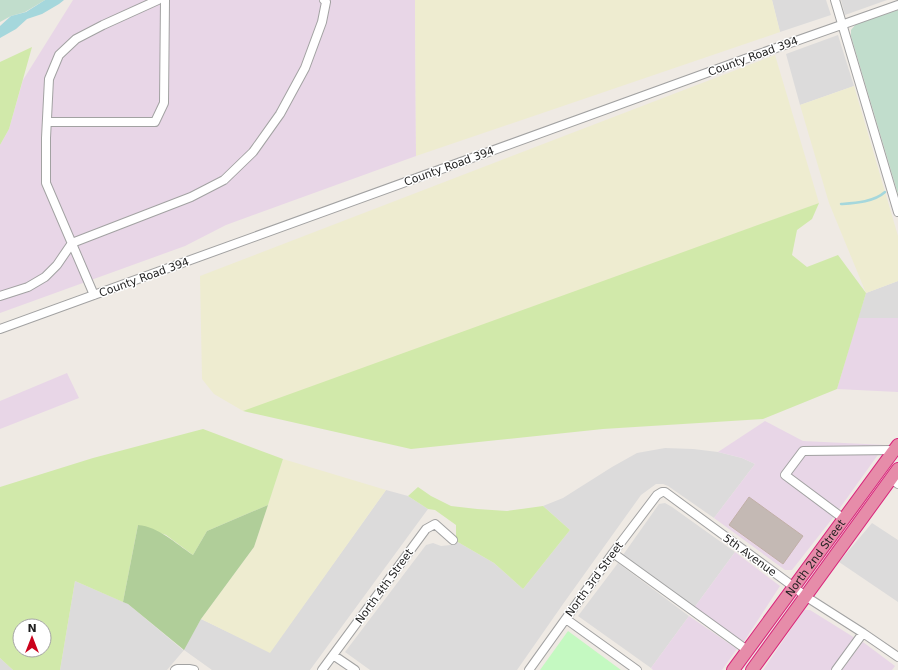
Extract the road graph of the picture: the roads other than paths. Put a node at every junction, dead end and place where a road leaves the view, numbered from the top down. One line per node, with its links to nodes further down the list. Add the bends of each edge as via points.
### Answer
1 (158, 0): 7 (street, via 76,39 59,55 49,78)
2 (165, 0): 7 (street, via 164,103 155,122)
3 (325, 0): 9 (street, via 322,22 305,68 280,114 253,152 224,180 191,197)
4 (835, 0): 6 (street)
5 (898, 5): 6 (street, County Road 394)
6 (842, 24): 8 (street); 10 (street, County Road 394)
7 (47, 122): 9 (street, via 46,183)
8 (898, 212)
9 (72, 243): 10 (street); 11 (street, via 45,277 28,287)
10 (94, 295): 12 (street, County Road 394)
11 (0, 296)
12 (0, 330)
13 (896, 447): 16 (highway, North 2nd Street); 16 (street, via 803,451 785,475)
14 (896, 477): 20 (highway, North 2nd Street)
15 (662, 492): 18 (street, North 3rd Street, via 657,495); 19 (street, 5th Avenue)
16 (844, 519): 19 (highway, North 2nd Street)
17 (453, 540): 24 (street, North 4th Street, via 435,524 426,529)
18 (613, 553): 21 (street, North 3rd Street); 23 (street)
19 (794, 587): 20 (street, 5th Avenue); 23 (highway, North 2nd Street)
20 (805, 596): 22 (street, 5th Avenue); 33 (highway, North 2nd Street)
21 (566, 618): 30 (street, North 3rd Street); 31 (street)
22 (863, 633): 25 (street, 5th Avenue); 34 (street)
23 (748, 650): 32 (highway, North 2nd Street)
24 (334, 655): 28 (street, North 4th Street); 29 (street)
25 (898, 657)
26 (175, 670): 27 (street)
27 (194, 670)
28 (322, 670)
29 (355, 670)
30 (529, 670)
31 (637, 670)
32 (732, 670)
33 (752, 670)
34 (836, 670)

